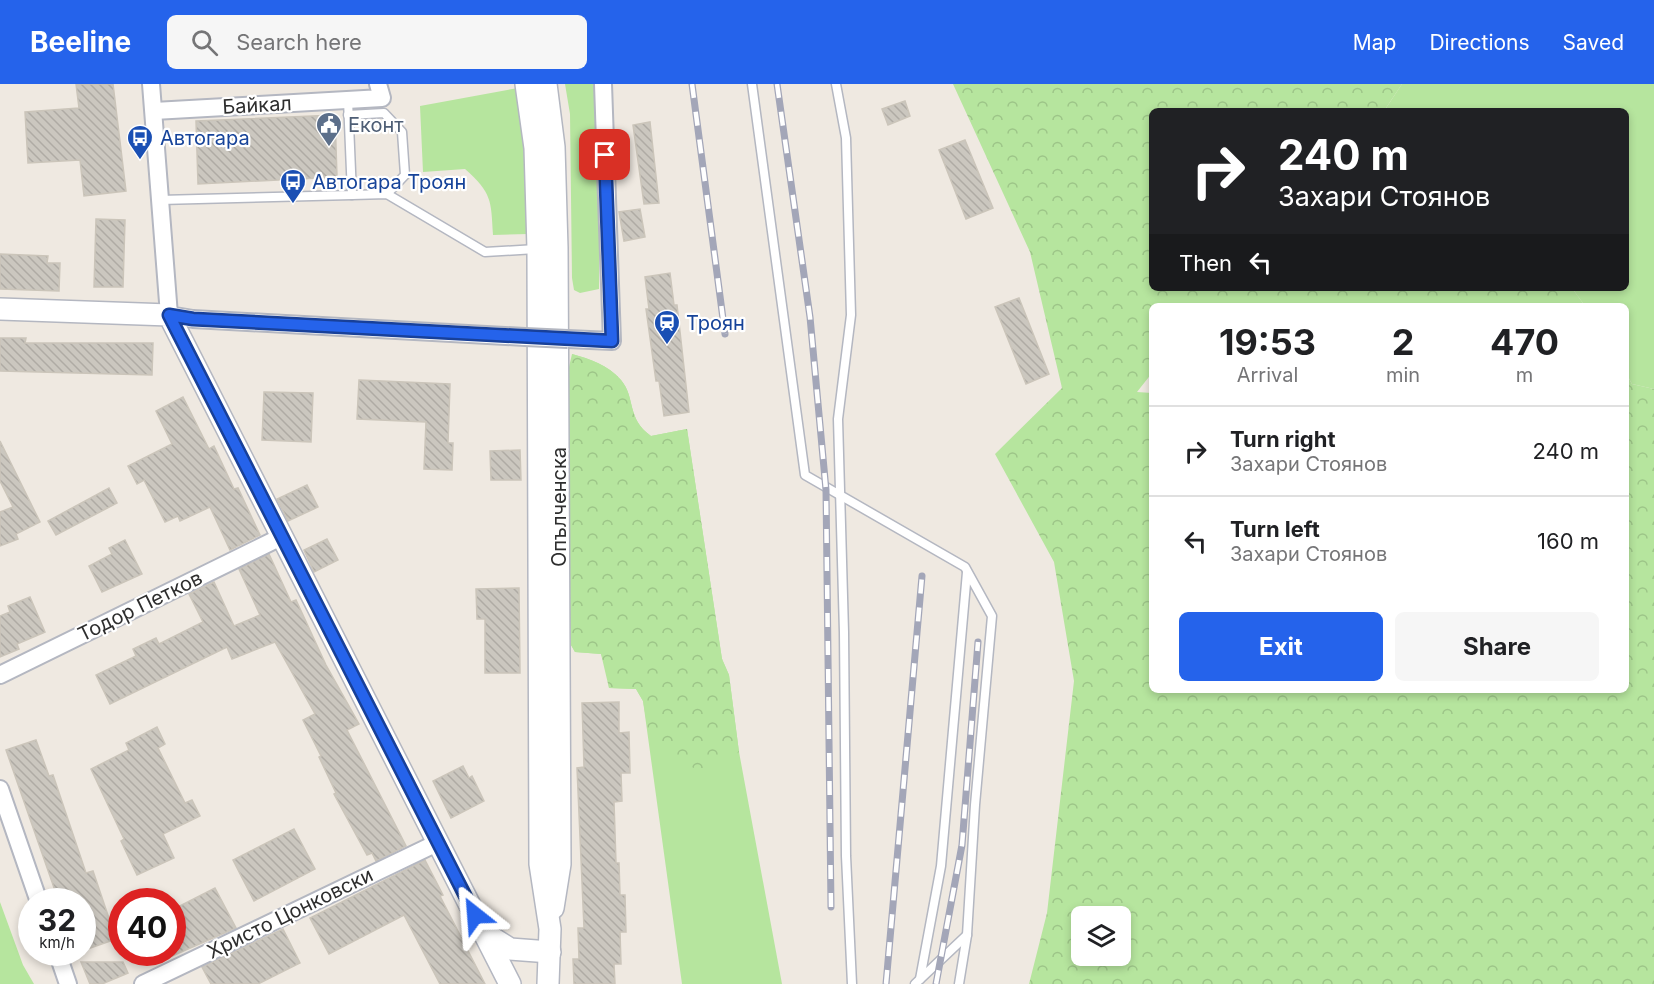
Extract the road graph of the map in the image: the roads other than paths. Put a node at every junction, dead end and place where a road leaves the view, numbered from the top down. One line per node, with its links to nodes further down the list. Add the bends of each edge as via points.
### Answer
1 (151, 84): 9 (street)
2 (378, 84): 8 (street, Байкал, via 382,98)
3 (526, 84): 13 (street, Опълченска, via 535,148)
4 (546, 84): 23 (street, Опълченска, via 555,147 557,248 560,841)
5 (603, 84): 15 (street, bridge, via 612,341)
6 (752, 84): 16 (lane, via 805,475)
7 (836, 84): 16 (lane, via 846,138 851,315 838,419)
8 (348, 108): 9 (street, Байкал); 10 (lane, via 384,113 402,132 405,175); 11 (lane)
9 (154, 111): 12 (street)
10 (387, 194): 11 (lane); 13 (lane, via 484,252)
11 (352, 195): 12 (lane)
12 (160, 200): 15 (street)
13 (538, 249): 23 (street, Опълченска, via 540,864)
14 (0, 309): 15 (street)
15 (169, 315): 17 (street)
16 (840, 495): 18 (lane, via 965,567); 33 (lane)
17 (281, 537): 19 (street, Тодор Петков); 21 (street)
18 (967, 572): 25 (lane, via 992,616); 28 (lane, via 941,866)
19 (0, 675)
20 (0, 789): 22 (street)
21 (437, 843): 24 (street); 30 (street, Христо Цонковски)
22 (34, 888)
23 (550, 929): 26 (street, Опълченска)
24 (484, 933): 26 (street, via 510,949); 31 (street)
25 (967, 935): 28 (lane); 34 (lane)
26 (550, 952): 32 (street, Опълченска)
27 (62, 966): 29 (street)
28 (918, 982)
29 (68, 984)
30 (143, 984)
31 (510, 984)
32 (548, 984)
33 (852, 984)
34 (959, 984)

